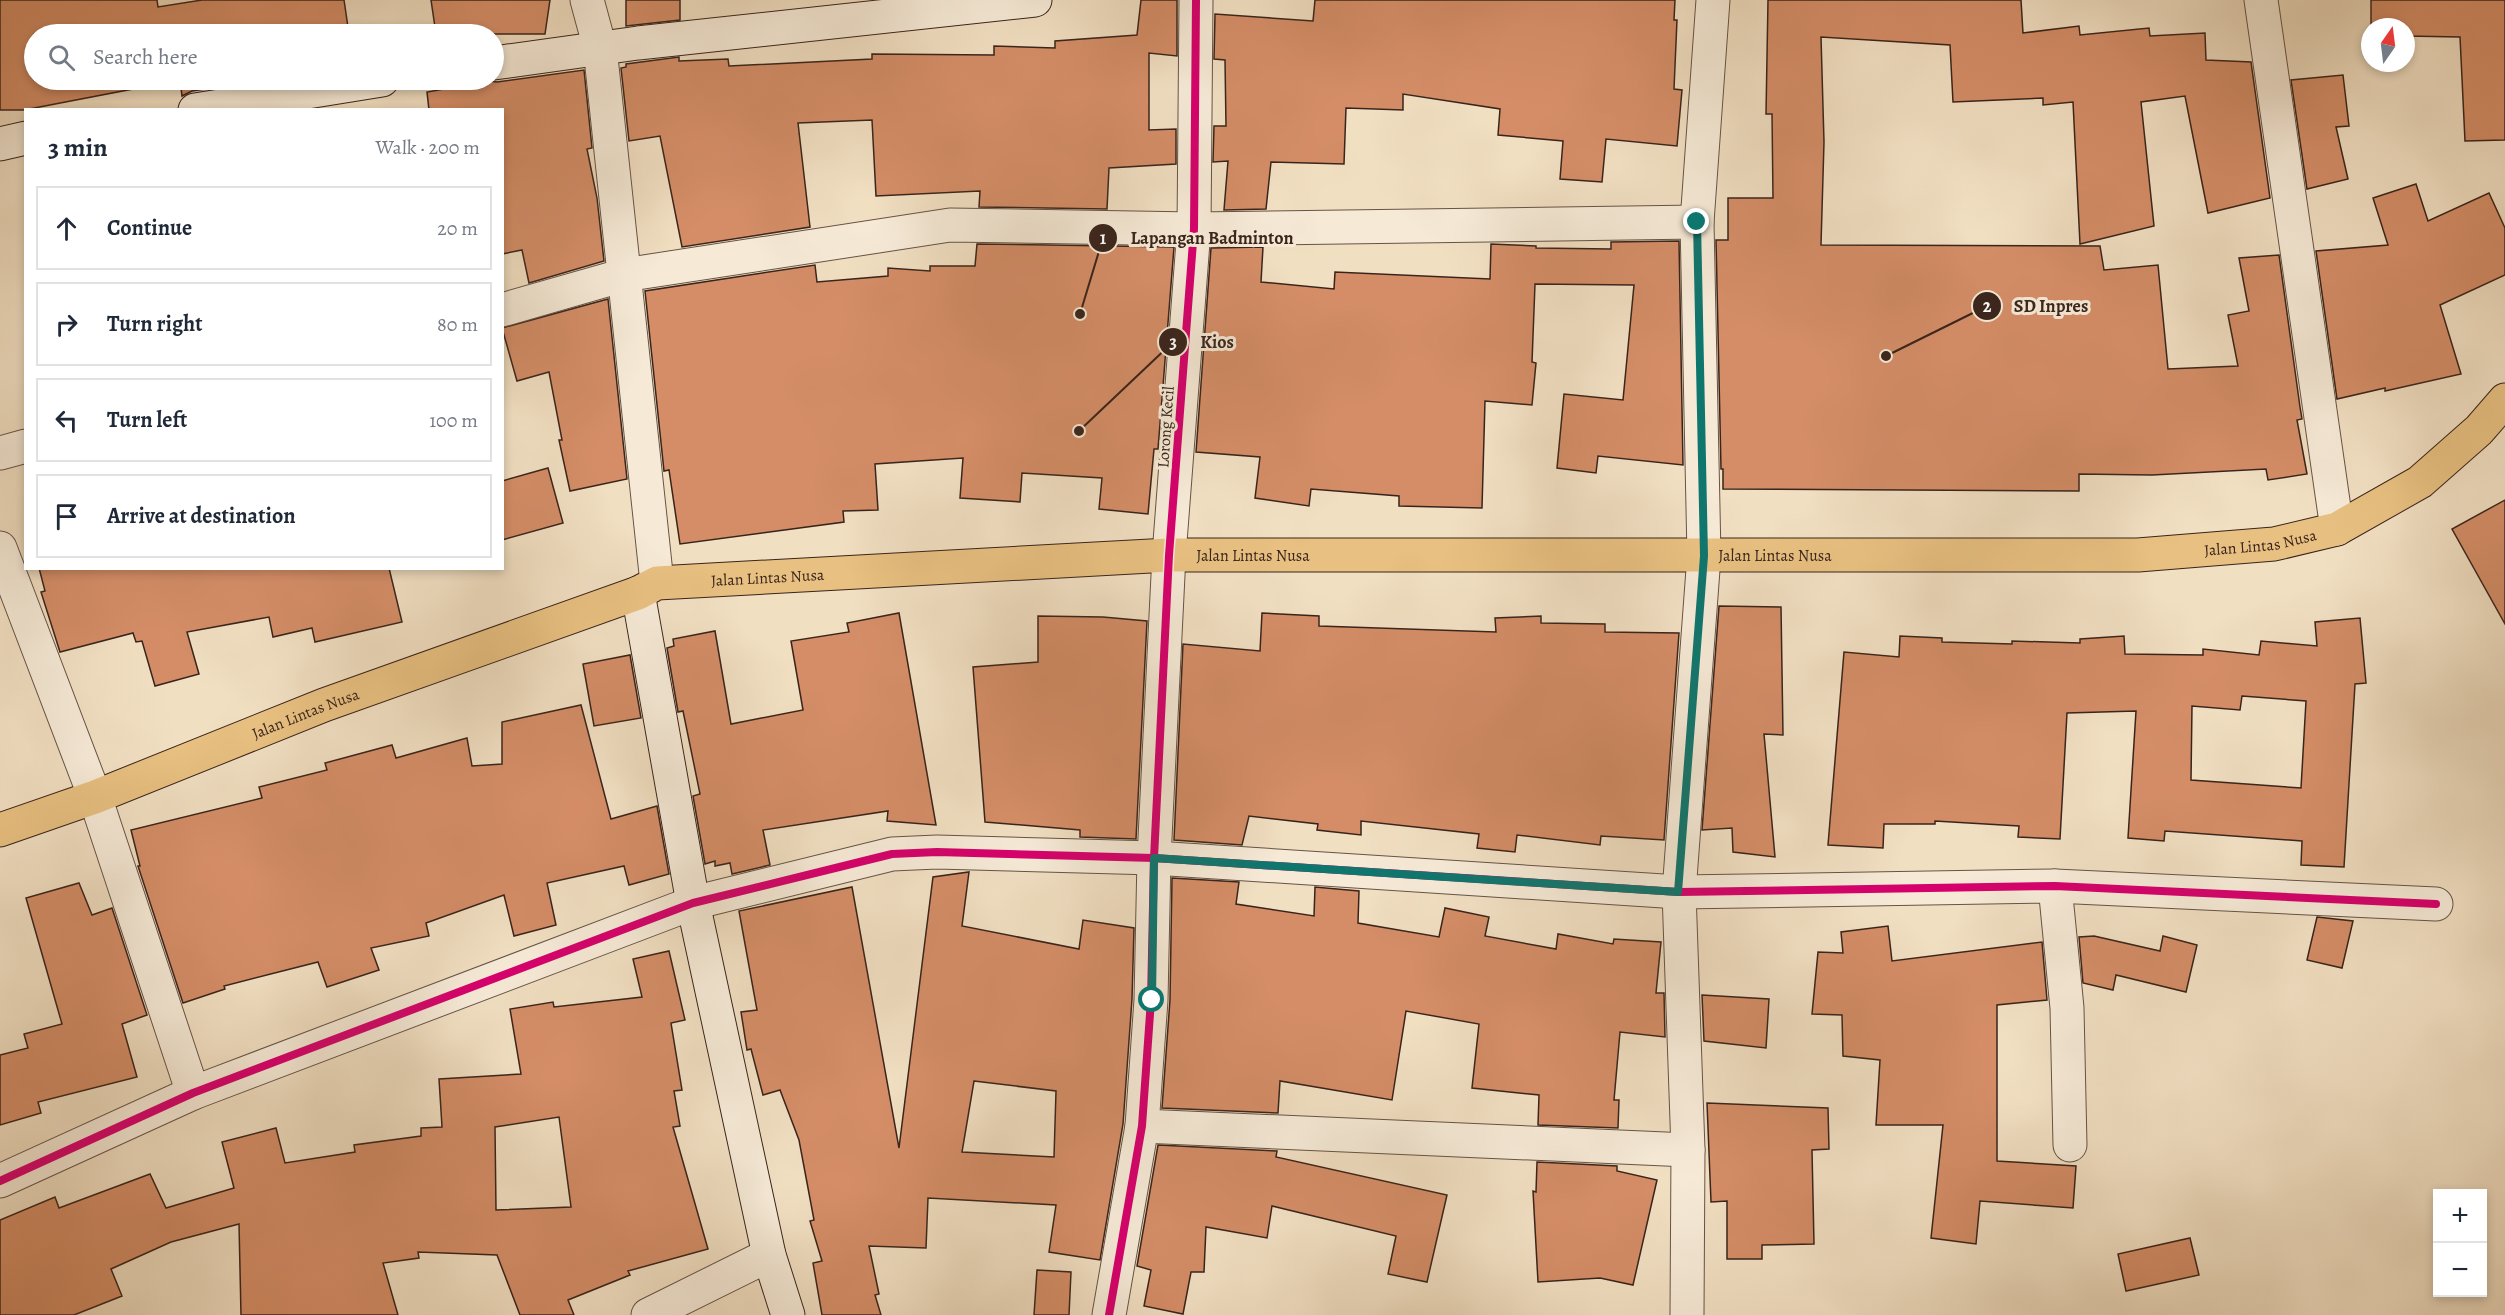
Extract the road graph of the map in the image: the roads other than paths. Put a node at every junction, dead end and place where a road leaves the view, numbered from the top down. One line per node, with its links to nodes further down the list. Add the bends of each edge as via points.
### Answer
1 (587, 0): 6 (street)
2 (1035, 0): 6 (street)
3 (1196, 0): 13 (street, Lorong Kecil)
4 (1713, 0): 12 (street)
5 (2261, 0): 19 (street)
6 (600, 48): 7 (street); 14 (street)
7 (504, 62)
8 (320, 90): 9 (street)
9 (207, 108)
10 (24, 138): 11 (street)
11 (0, 144)
12 (1697, 222): 13 (street); 22 (street)
13 (1194, 229): 14 (street, via 950,225); 21 (street, Lorong Kecil)
14 (624, 275): 15 (street); 23 (street)
15 (504, 309)
16 (2505, 400): 19 (highway, Jalan Lintas Nusa, via 2479,430 2420,482)
17 (24, 447): 18 (street)
18 (0, 453)
19 (2337, 529): 22 (highway, Jalan Lintas Nusa, via 2274,544 2138,555)
20 (0, 548): 24 (street)
21 (1169, 555): 22 (highway, Jalan Lintas Nusa); 23 (highway, Jalan Lintas Nusa); 26 (street, Lorong Kecil)
22 (1704, 556): 28 (street)
23 (648, 588): 24 (highway, Jalan Lintas Nusa, via 324,705); 29 (street)
24 (95, 797): 25 (highway, Jalan Lintas Nusa); 31 (street)
25 (0, 830)
26 (1154, 858): 28 (street); 29 (street, via 892,854); 32 (street, Lorong Kecil, via 1152,1000)
27 (2055, 886): 28 (street); 30 (street); 33 (street, via 2067,1008)
28 (1678, 892): 34 (street)
29 (693, 903): 31 (street); 36 (street)
30 (2436, 904)
31 (193, 1093): 35 (street)
32 (1142, 1126): 34 (street); 39 (street, Lorong Kecil)
33 (2070, 1145)
34 (1688, 1150): 40 (street)
35 (0, 1180)
36 (769, 1255): 37 (street); 38 (street)
37 (648, 1315)
38 (788, 1315)
39 (1109, 1315)
40 (1687, 1315)

